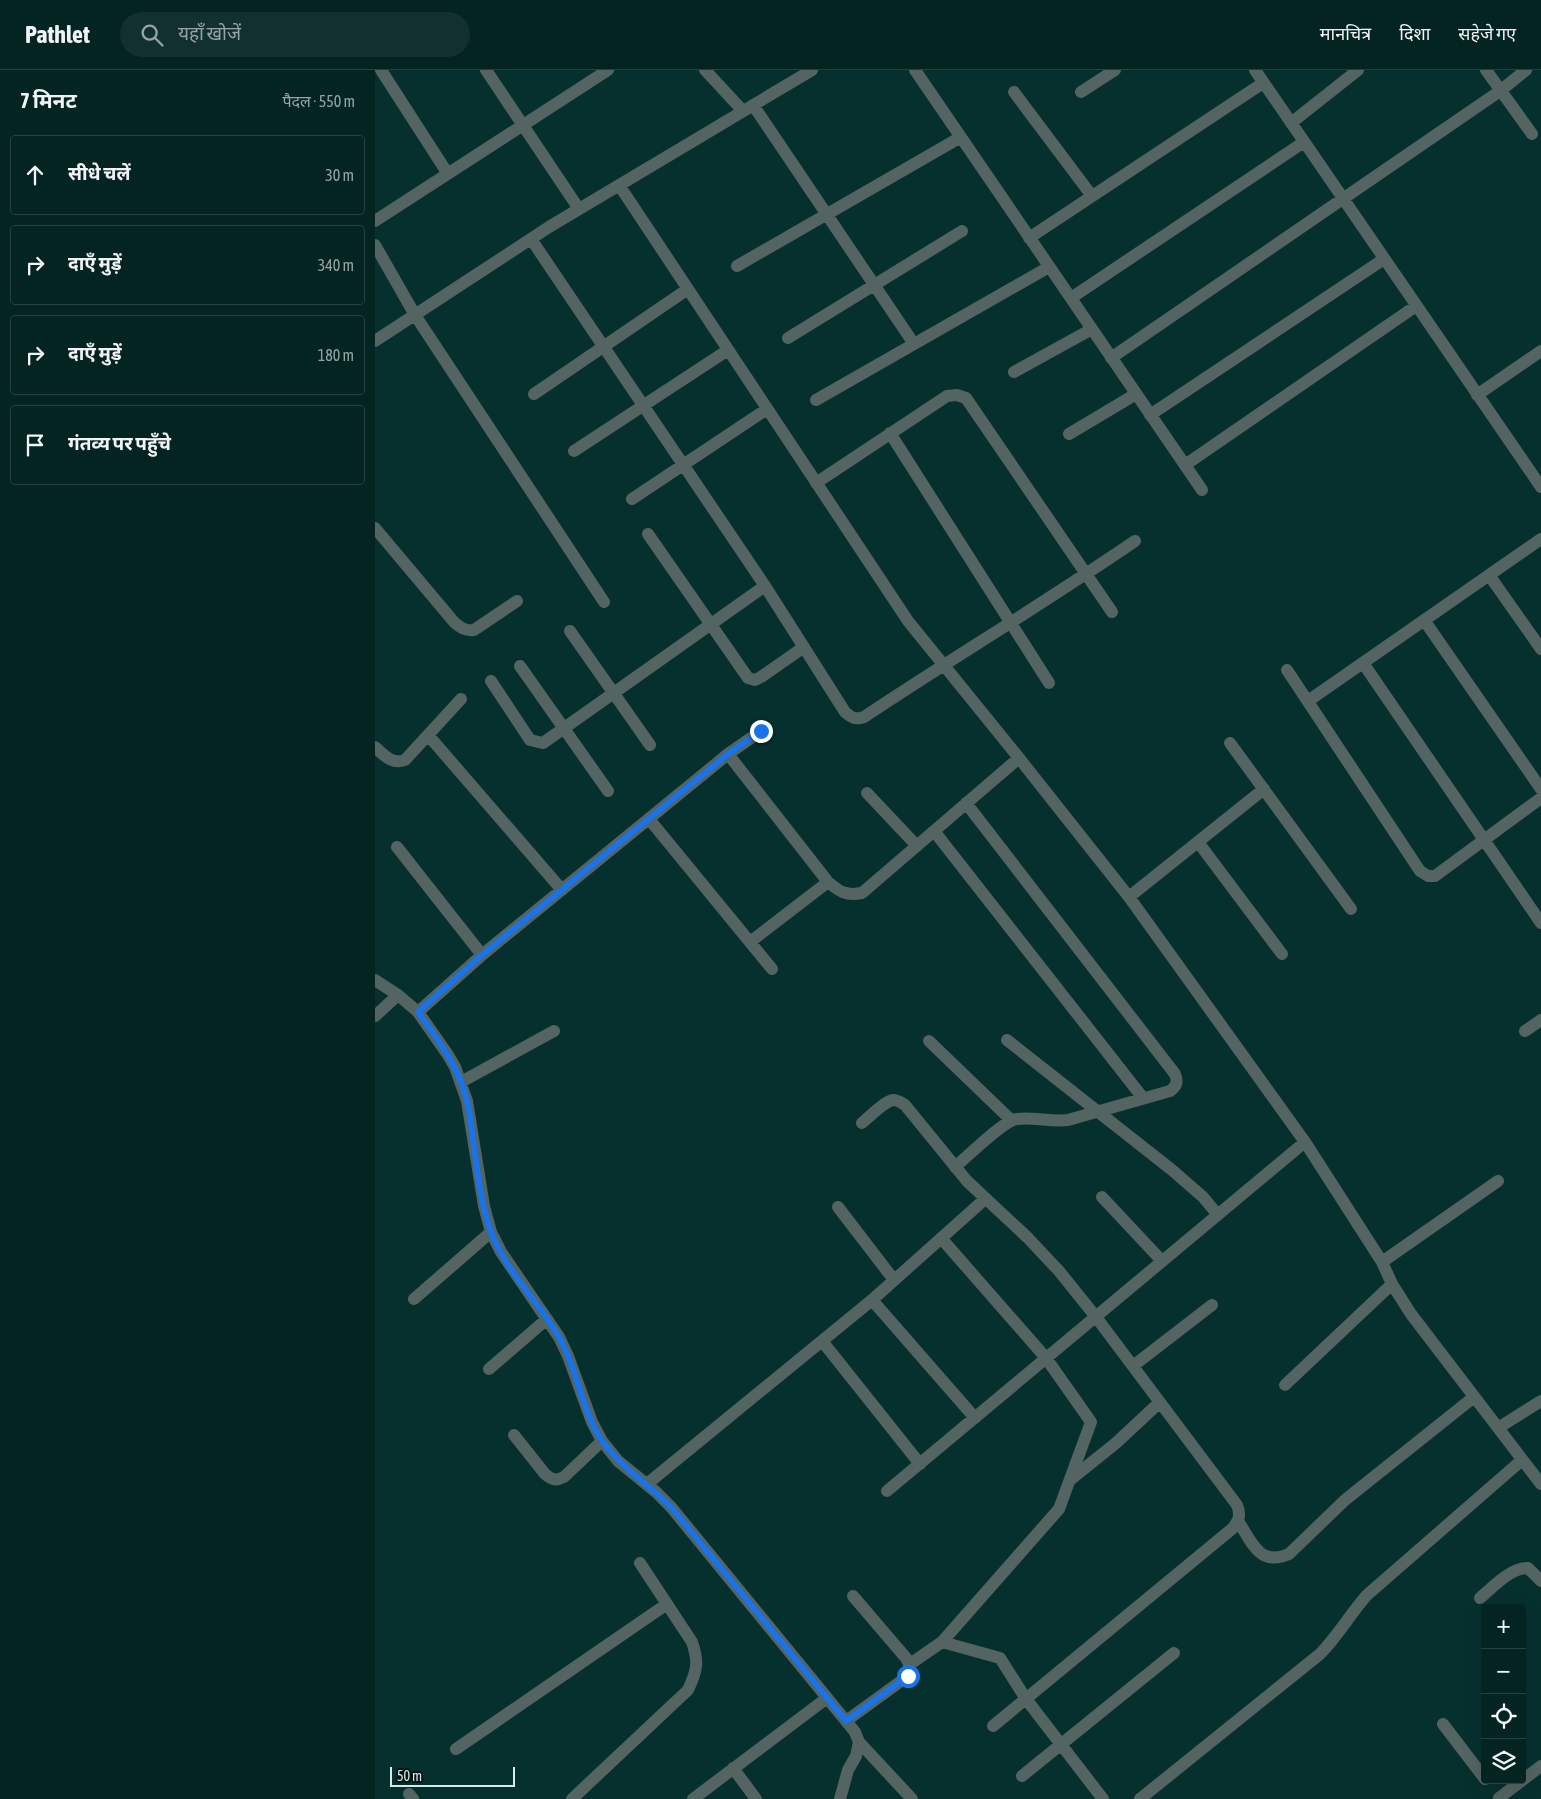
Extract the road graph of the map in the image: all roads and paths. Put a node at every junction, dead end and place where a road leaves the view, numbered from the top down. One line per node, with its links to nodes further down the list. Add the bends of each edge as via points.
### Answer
1 (381, 70): 23 (street)
2 (487, 70): 19 (street)
3 (609, 70): 12 (street)
4 (705, 70): 17 (street)
5 (811, 70): 17 (street)
6 (915, 70): 21 (street)
7 (1115, 70): 16 (street)
8 (1255, 70): 13 (street)
9 (1358, 70): 18 (street)
10 (1486, 70): 14 (street)
11 (1526, 70): 14 (street)
12 (590, 75): 19 (street)
13 (1263, 83): 18 (street); 25 (street)
14 (1501, 90): 20 (street); 26 (street)
15 (1014, 92): 25 (street)
16 (1081, 92)
17 (748, 108): 24 (street); 28 (street)
18 (1291, 122): 22 (street)
19 (523, 125): 23 (street); 27 (street)
20 (1531, 134)
21 (961, 137): 28 (street); 31 (street)
22 (1304, 142): 26 (street); 39 (street)
23 (448, 174): 29 (street)
24 (619, 185): 27 (street); 38 (street)
25 (1092, 196): 31 (street)
26 (1343, 199): 34 (street); 49 (street)
27 (579, 209): 32 (street)
28 (826, 214): 35 (street); 37 (street)
29 (375, 221)
30 (962, 231): 37 (street)
31 (1029, 238): 36 (street)
32 (531, 239): 41 (street); 46 (street)
33 (375, 245): 41 (street)
34 (1384, 259): 40 (street); 57 (street)
35 (737, 266)
36 (1049, 267): 39 (street); 45 (street)
37 (874, 285): 43 (street); 45 (street)
38 (688, 289): 46 (street); 47 (street)
39 (1071, 298): 42 (street)
40 (1416, 306): 53 (street); 62 (street)
41 (415, 314): 44 (street); 75 (street)
42 (1091, 329): 49 (street); 50 (street)
43 (788, 338)
44 (375, 341)
45 (914, 344): 54 (street)
46 (604, 346): 51 (street); 55 (street)
47 (728, 350): 55 (street); 56 (street)
48 (1541, 351): 53 (street)
49 (1111, 358): 52 (street)
50 (1014, 372)
51 (534, 394)
52 (1136, 394): 57 (street); 59 (street)
53 (1477, 395): 64 (street)
54 (816, 400)
55 (644, 405): 60 (street); 61 (street)
56 (767, 409): 61 (street); 63 (street)
57 (1150, 414): 62 (street)
58 (891, 433): 63 (street); 71 (street, via 947,396 966,398); 78 (street)
59 (1069, 434)
60 (574, 451)
61 (684, 464): 66 (street); 73 (street)
62 (1185, 466): 65 (street)
63 (816, 483): 84 (street, via 908,621)
64 (1541, 487)
65 (1202, 490)
66 (632, 499)
67 (375, 528): 74 (street, via 461,628 474,630)
68 (648, 534): 79 (street)
69 (1541, 539): 72 (street)
70 (1135, 541): 71 (street)
71 (1087, 574): 76 (street); 78 (street)
72 (1489, 575): 77 (street); 82 (street)
73 (765, 586): 79 (street); 81 (street)
74 (517, 600)
75 (604, 602)
76 (1112, 612)
77 (1425, 620): 83 (street); 101 (street)
78 (1009, 622): 84 (street); 88 (street)
79 (710, 626): 81 (street, via 748,678 755,680); 89 (street)
80 (570, 631): 89 (street)
81 (804, 647): 84 (street, via 845,712 858,719)
82 (1541, 649)
83 (1363, 663): 91 (street); 108 (street)
84 (943, 664): 99 (street)
85 (520, 666): 92 (street)
86 (1287, 670): 91 (street)
87 (491, 681): 92 (street, via 530,740 543,743)
88 (1049, 684)
89 (614, 693): 92 (street); 96 (street)
90 (461, 698): 94 (street)
91 (1308, 701): 108 (street, via 1420,871 1435,876)
92 (563, 728): 102 (street)
93 (761, 731): 98 (street)
94 (428, 734): 97 (street, via 405,760 399,762 386,757); 113 (street)
95 (1230, 743): 100 (street)
96 (650, 745)
97 (375, 747)
98 (728, 754): 106 (street); 112 (street)
99 (1019, 758): 105 (street); 114 (street)
100 (1264, 789): 109 (street); 115 (street)
101 (1541, 789)
102 (607, 791)
103 (867, 793): 110 (street)
104 (1541, 798): 108 (street)
105 (966, 803): 107 (street); 131 (street, via 1175,1074 1175,1087 1170,1091)
106 (649, 819): 113 (street); 117 (street)
107 (934, 832): 110 (street); 131 (street)
108 (1484, 839): 116 (street)
109 (1198, 842): 114 (street); 118 (street)
110 (917, 846): 112 (street, via 862,893 842,893)
111 (397, 847): 119 (street)
112 (829, 882): 117 (street)
113 (562, 890): 119 (street)
114 (1129, 897): 135 (street)
115 (1351, 909)
116 (1541, 923)
117 (750, 942): 120 (street)
118 (1283, 954)
119 (482, 955): 123 (street)
120 (772, 969)
121 (375, 980): 122 (street)
122 (398, 995): 123 (street); 124 (street)
123 (418, 1012): 130 (street, via 448,1055)
124 (375, 1016)
125 (1541, 1020): 127 (street)
126 (553, 1031): 130 (street)
127 (1525, 1031)
128 (1007, 1040): 132 (street)
129 (929, 1042): 133 (street)
130 (461, 1082): 142 (street)
131 (1143, 1098): 132 (street)
132 (1099, 1111): 133 (street, via 1053,1122); 141 (street, via 1191,1185)
133 (1011, 1120): 136 (street)
134 (863, 1123): 136 (street, via 887,1103 899,1101)
135 (1305, 1142): 141 (street); 145 (street)
136 (955, 1167): 139 (street)
137 (1498, 1181): 145 (street)
138 (1102, 1197): 144 (street)
139 (985, 1199): 143 (street); 151 (street, via 1044,1254)
140 (839, 1207): 146 (street)
141 (1218, 1214): 144 (street)
142 (491, 1232): 148 (street); 152 (street, via 501,1252)
143 (941, 1238): 146 (street); 154 (street)
144 (1162, 1261): 151 (street)
145 (1382, 1262): 147 (street)
146 (894, 1280): 149 (street)
147 (1392, 1284): 157 (street); 158 (street)
148 (414, 1298)
149 (871, 1300): 153 (street); 161 (street)
150 (1212, 1305): 155 (street)
151 (1096, 1316): 154 (street); 155 (street)
152 (547, 1318): 156 (street); 164 (street, via 568,1356)
153 (822, 1341): 166 (street); 168 (street)
154 (1046, 1358): 161 (street); 167 (street, via 1091,1422)
155 (1133, 1366): 160 (street)
156 (489, 1369)
157 (1285, 1385)
158 (1474, 1397): 162 (street); 171 (street, via 1345,1500 1289,1554 1269,1558 1259,1552)
159 (1541, 1401): 162 (street)
160 (1160, 1402): 167 (street); 171 (street, via 1237,1505)
161 (975, 1418): 166 (street)
162 (1498, 1428): 165 (street)
163 (514, 1435): 164 (street, via 545,1474 558,1480)
164 (602, 1441): 168 (street, via 618,1460)
165 (1522, 1460): 169 (street); 200 (street, via 1367,1594 1319,1654)
166 (920, 1464): 170 (street)
167 (1070, 1480): 177 (street, via 1059,1509)
168 (647, 1484): 180 (street, via 671,1507)
169 (1541, 1484)
170 (887, 1492)
171 (1239, 1521): 181 (street)
172 (641, 1563): 176 (street)
173 (1541, 1581): 175 (street, via 1528,1568 1522,1568)
174 (853, 1596): 179 (street)
175 (1480, 1598)
176 (667, 1604): 187 (street); 194 (street, via 692,1642 697,1656 697,1668 688,1690)
177 (942, 1642): 179 (street); 181 (street, via 999,1658)
178 (1174, 1653): 186 (street)
179 (910, 1664): 182 (street, via 908,1676)
180 (827, 1698): 182 (street); 189 (street)
181 (1026, 1698): 184 (street); 186 (street)
182 (846, 1721): 185 (street)
183 (1443, 1724): 190 (street)
184 (993, 1726)
185 (859, 1742): 197 (street); 198 (street)
186 (1061, 1744): 191 (street); 199 (street)
187 (456, 1749)
188 (1541, 1766): 193 (street)
189 (733, 1768): 195 (street); 196 (street)
190 (1481, 1775)
191 (1022, 1776)
192 (1488, 1784): 193 (street)
193 (1500, 1798)
194 (571, 1799)
195 (693, 1799)
196 (756, 1799)
197 (840, 1799)
198 (912, 1799)
199 (1103, 1799)
200 (1140, 1799)

